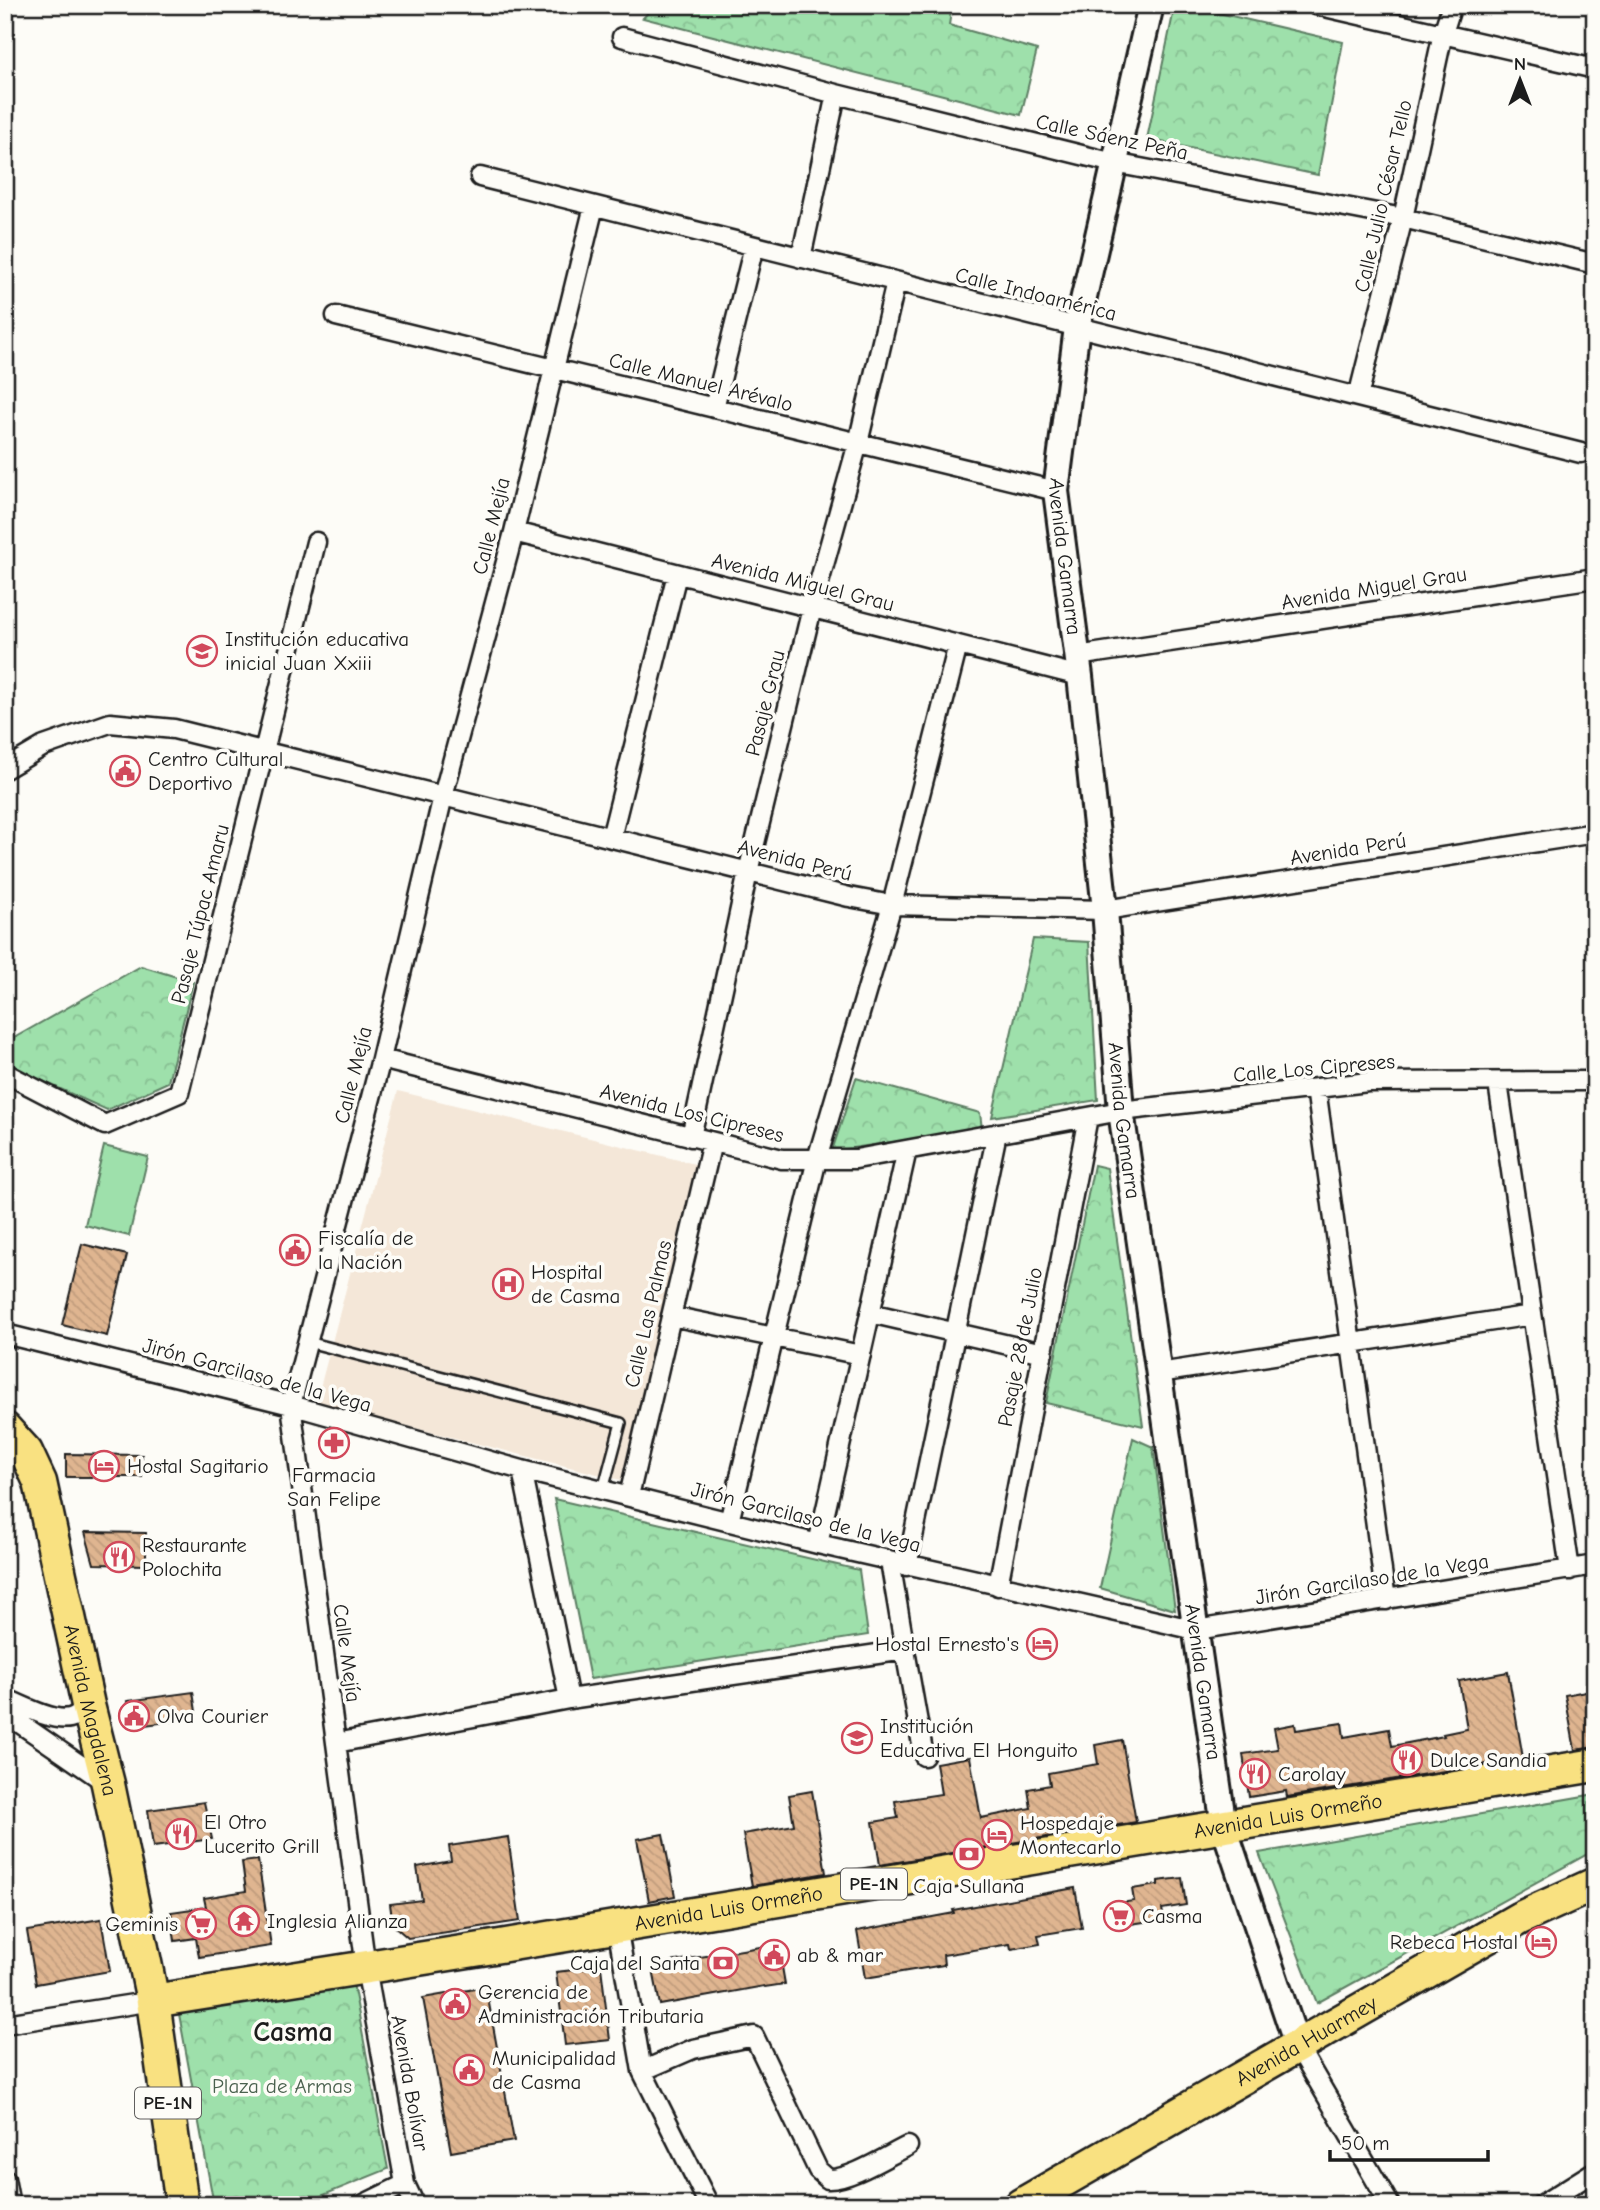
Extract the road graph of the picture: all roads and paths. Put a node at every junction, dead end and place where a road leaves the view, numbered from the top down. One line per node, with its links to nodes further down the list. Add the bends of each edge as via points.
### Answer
1 (1151, 5): 8 (street, Avenida Gamarra)
2 (1315, 5): 4 (street)
3 (1452, 5): 4 (street, Calle Julio César Tello)
4 (1443, 33): 6 (street); 11 (street, Calle Julio César Tello)
5 (622, 37): 7 (street, Calle Sáenz Peña)
6 (1595, 69)
7 (836, 94): 8 (street, Calle Sáenz Peña); 13 (street)
8 (1114, 163): 11 (street, Calle Sáenz Peña); 17 (street, Avenida Gamarra)
9 (480, 177): 10 (street, Calle Indoamérica)
10 (594, 206): 12 (street, Calle Indoamérica); 18 (street, Calle Mejía)
11 (1404, 218): 14 (street, Calle Sáenz Peña); 19 (street, Calle Julio César Tello)
12 (754, 246): 13 (street, Calle Indoamérica); 20 (street)
13 (801, 258): 15 (street, Calle Indoamérica)
14 (1595, 264)
15 (896, 282): 17 (street, Calle Indoamérica); 21 (street, Pasaje Grau)
16 (336, 316): 18 (street, Calle Manuel Arévalo)
17 (1077, 327): 19 (street, Calle Indoamérica); 23 (street, Avenida Gamarra)
18 (553, 369): 20 (street, Calle Manuel Arévalo); 24 (street, Calle Mejía)
19 (1358, 397): 22 (street, Calle Indoamérica)
20 (714, 408): 21 (street, Calle Manuel Arévalo)
21 (858, 443): 23 (street, Calle Manuel Arévalo); 28 (street, Pasaje Grau)
22 (1581, 453)
23 (1056, 491): 30 (street, Avenida Gamarra)
24 (514, 533): 26 (street, Avenida Miguel Grau); 33 (street, Calle Mejía)
25 (316, 542): 31 (street, Pasaje Túpac Amaru)
26 (677, 574): 28 (street, Avenida Miguel Grau); 35 (street)
27 (1595, 578): 30 (street, Avenida Miguel Grau)
28 (812, 608): 29 (street, Avenida Miguel Grau); 36 (street, Pasaje Grau)
29 (958, 645): 30 (street, Avenida Miguel Grau); 37 (street)
30 (1078, 666): 38 (street, Avenida Gamarra)
31 (264, 751): 32 (street, Avenida Perú, via 174,729 110,723 44,746); 33 (street, Avenida Perú); 40 (street, Pasaje Túpac Amaru, via 179,1093 105,1125)
32 (5, 769)
33 (443, 796): 35 (street, Avenida Perú); 39 (street, Calle Mejía)
34 (1595, 834): 38 (street, Avenida Perú)
35 (611, 838): 36 (street, Avenida Perú)
36 (748, 872): 37 (street, Avenida Perú); 47 (street, Pasaje Grau)
37 (892, 905): 38 (street, Avenida Perú); 50 (street)
38 (1105, 910): 44 (street, Avenida Gamarra)
39 (381, 1059): 47 (street, Avenida Los Cipreses); 57 (street, Calle Mejía)
40 (5, 1073)
41 (1595, 1081): 42 (street, Calle Los Cipreses)
42 (1498, 1083): 43 (street, Calle Los Cipreses, via 1368,1082); 52 (street)
43 (1316, 1088): 44 (street, Calle Los Cipreses); 58 (street)
44 (1121, 1111): 45 (street, Avenida Los Cipreses); 61 (street, Avenida Gamarra)
45 (1088, 1117): 46 (street, Avenida Los Cipreses); 59 (street, Pasaje 28 de Julio)
46 (997, 1133): 49 (street, Avenida Los Cipreses); 54 (street)
47 (691, 1137): 48 (street, Avenida Los Cipreses)
48 (712, 1142): 50 (street, Avenida Los Cipreses, via 782,1159); 53 (street, Calle Las Palmas)
49 (907, 1150): 50 (street, Avenida Los Cipreses, via 856,1159); 51 (street)
50 (817, 1159): 56 (street)
51 (870, 1313): 54 (street); 60 (street)
52 (1532, 1315): 58 (street); 71 (street)
53 (671, 1316): 56 (street); 66 (street, Calle Las Palmas)
54 (956, 1333): 59 (street); 69 (street)
55 (9, 1337): 62 (street, Jirón Garcilaso de la Vega)
56 (774, 1337): 60 (street); 67 (street)
57 (308, 1342): 62 (street, Calle Mejía); 65 (lane, via 621,1423)
58 (1351, 1344): 61 (street); 73 (street)
59 (1042, 1353): 72 (street, Pasaje 28 de Julio)
60 (860, 1355): 68 (street)
61 (1159, 1373): 74 (street, Avenida Gamarra)
62 (291, 1405): 64 (street, Jirón Garcilaso de la Vega); 80 (street, Calle Mejía)
63 (5, 1429): 78 (highway, Avenida Magdalena / PE-1N, via 26,1452 40,1482)
64 (522, 1470): 65 (street, Jirón Garcilaso de la Vega); 77 (street)
65 (603, 1490): 66 (street, Jirón Garcilaso de la Vega)
66 (629, 1496): 67 (street, Jirón Garcilaso de la Vega)
67 (729, 1522): 68 (street, Jirón Garcilaso de la Vega)
68 (818, 1544): 69 (street, Jirón Garcilaso de la Vega)
69 (899, 1564): 72 (street, Jirón Garcilaso de la Vega); 75 (street)
70 (1595, 1566): 71 (street, Jirón Garcilaso de la Vega)
71 (1570, 1570): 73 (street, Jirón Garcilaso de la Vega)
72 (998, 1586): 74 (street, Jirón Garcilaso de la Vega)
73 (1387, 1600): 74 (street, Jirón Garcilaso de la Vega)
74 (1196, 1630): 84 (street, Avenida Gamarra)
75 (905, 1650): 77 (street); 81 (street)
76 (5, 1698): 78 (street, via 54,1718 68,1719)
77 (569, 1699): 80 (street)
78 (88, 1705): 83 (highway, Avenida Magdalena / PE-1N)
79 (5, 1713): 83 (street)
80 (336, 1743): 87 (street, Calle Mejía)
81 (924, 1756)
82 (1595, 1765): 84 (highway, Avenida Luis Ormeño / PE-1N)
83 (108, 1784): 88 (highway, Avenida Magdalena / PE-1N)
84 (1224, 1826): 86 (highway, Avenida Luis Ormeño / PE-1N); 90 (street, Avenida Gamarra)
85 (1595, 1884): 90 (highway, Avenida Huarmey, via 1520,1918)
86 (617, 1926): 87 (highway, Avenida Luis Ormeño / PE-1N); 91 (street)
87 (366, 1968): 88 (highway, Avenida Luis Ormeño / PE-1N); 95 (street, Avenida Bolívar)
88 (153, 2001): 89 (street); 97 (highway, PE-1N)
89 (5, 2024)
90 (1297, 2045): 101 (highway, Avenida Huarmey); 102 (street, Avenida Gamarra)
91 (642, 2071): 92 (street, via 693,2049 754,2036 818,2170 828,2179); 100 (street)
92 (908, 2146)
93 (1595, 2171): 103 (street)
94 (5, 2179): 96 (street)
95 (405, 2184): 98 (street); 99 (street, Avenida Bolívar)
96 (10, 2205)
97 (182, 2205)
98 (362, 2205)
99 (415, 2205)
100 (709, 2205)
101 (1021, 2205)
102 (1390, 2205)
103 (1541, 2205)

